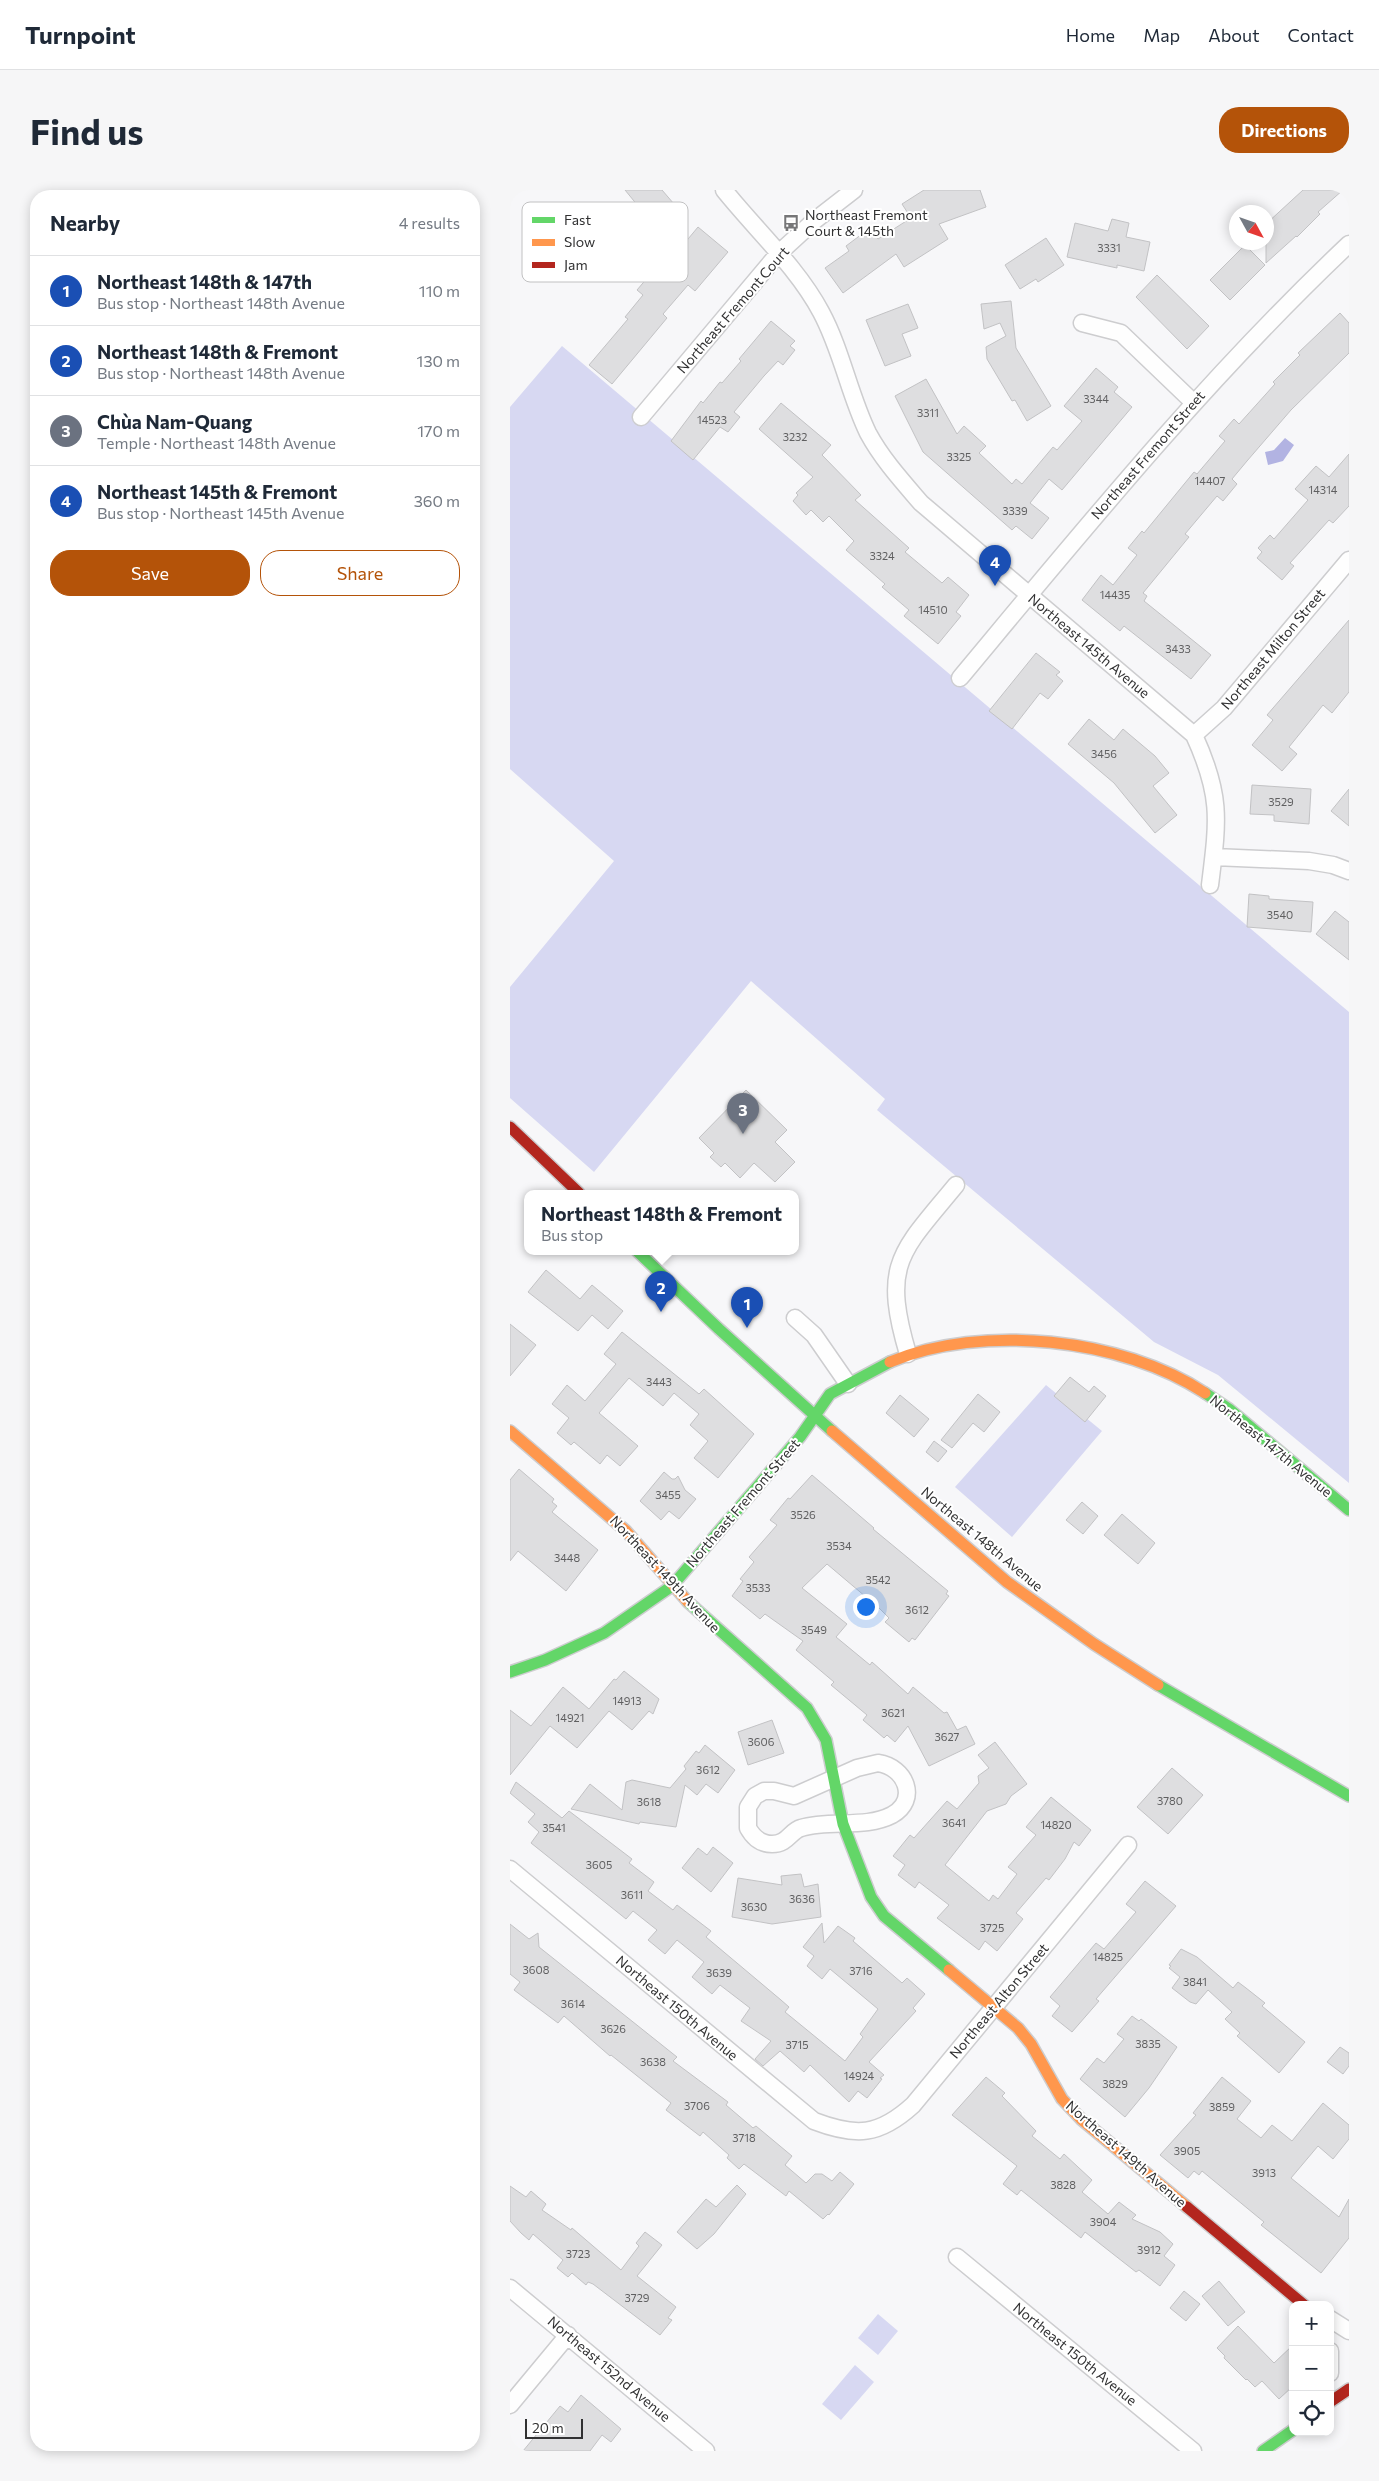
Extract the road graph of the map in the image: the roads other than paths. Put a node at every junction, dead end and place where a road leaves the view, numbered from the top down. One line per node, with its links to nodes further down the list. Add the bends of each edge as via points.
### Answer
1 (724, 190): 4 (street, Northeast 145th Avenue)
2 (854, 190): 4 (street, Northeast Fremont Court)
3 (1349, 244): 6 (street, Northeast Fremont Street)
4 (778, 254): 7 (street, Northeast Fremont Court); 9 (street, Northeast 145th Avenue, via 811,294 822,314 868,433 891,468 921,503)
5 (1082, 323): 6 (street, via 1121,332)
6 (1193, 402): 9 (street, Northeast Fremont Street)
7 (641, 417)
8 (1349, 560): 11 (street, Northeast Milton Street, via 1224,708)
9 (1029, 596): 10 (street, Northeast Fremont Street); 11 (street, Northeast 145th Avenue)
10 (960, 678)
11 (1194, 735): 12 (street, Northeast 145th Avenue, via 1212,779 1216,801 1218,824)
12 (1214, 857): 13 (street, via 1309,861); 14 (street, Northeast 145th Avenue)
13 (1349, 871)
14 (1210, 885)
15 (510, 1127): 17 (street)
16 (956, 1184): 20 (street, via 902,1255 895,1296)
17 (576, 1190)
18 (641, 1255): 22 (street, Northeast 148th Avenue)
19 (795, 1318): 21 (street, via 814,1335)
20 (908, 1354): 21 (street, Northeast 147th Avenue); 24 (street, Northeast 147th Avenue, via 976,1342 1042,1341 1077,1344 1138,1360 1196,1387 1229,1409)
21 (848, 1384): 22 (street, Northeast 147th Avenue, via 830,1394)
22 (815, 1416): 25 (street, Northeast Fremont Street); 28 (street, Northeast 148th Avenue, via 967,1550 1058,1620 1137,1672)
23 (510, 1430): 25 (street, Northeast 149th Avenue, via 626,1531)
24 (1349, 1510)
25 (672, 1586): 26 (street, Northeast Fremont Street, via 604,1633); 27 (street, Northeast 149th Avenue, via 733,1645 807,1708 826,1740)
26 (510, 1672)
27 (834, 1778): 29 (street, Northeast 149th Avenue); 29 (street, via 878,1763 898,1770 906,1788 905,1801 892,1815); 29 (street, via 794,1796 764,1791 755,1796 748,1807 746,1821 752,1834 761,1842 770,1844 780,1843 800,1828)
28 (1349, 1796)
29 (843, 1824): 32 (street, Northeast 149th Avenue, via 871,1897 884,1916)
30 (1128, 1844): 32 (street, Northeast Alton Street)
31 (510, 1870): 33 (street, Northeast 150th Avenue, via 814,2121 839,2131)
32 (994, 2007): 33 (street, Northeast Alton Street, via 899,2118 878,2129); 36 (street, Northeast 149th Avenue, via 1031,2044 1062,2099 1081,2119)
33 (852, 2132)
34 (957, 2257): 45 (street, Northeast 150th Avenue)
35 (510, 2288): 39 (street, Northeast 152nd Avenue)
36 (1299, 2301)
37 (1334, 2322): 38 (street)
38 (1349, 2331)
39 (568, 2335): 42 (street); 44 (street, Northeast 152nd Avenue)
40 (1349, 2389): 41 (street)
41 (1334, 2399)
42 (510, 2405)
43 (1289, 2433): 46 (street)
44 (706, 2451)
45 (1193, 2451)
46 (1263, 2451)

